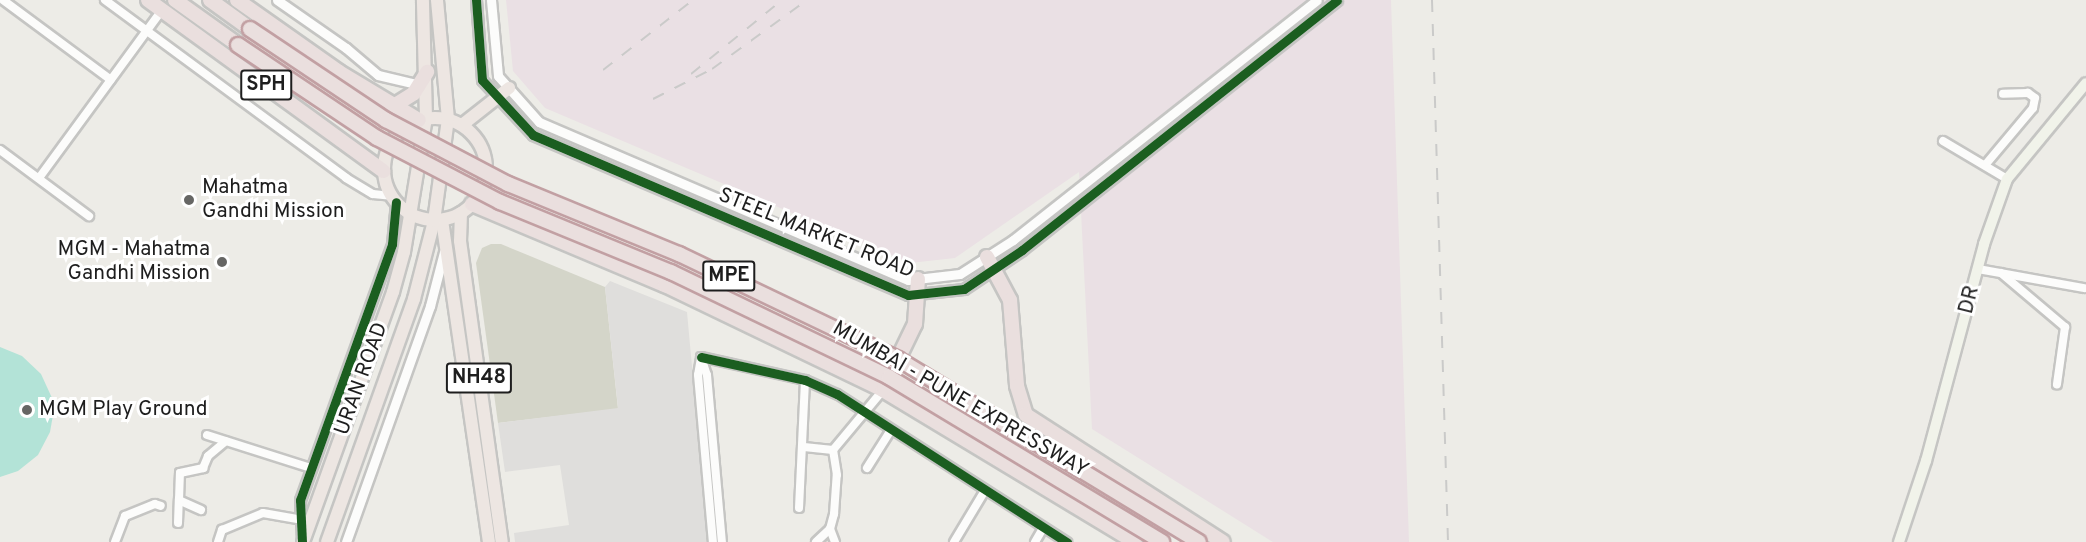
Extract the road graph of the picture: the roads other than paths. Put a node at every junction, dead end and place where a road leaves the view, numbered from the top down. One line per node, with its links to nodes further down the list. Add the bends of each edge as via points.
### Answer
1 (3, 0): 17 (street)
2 (105, 0): 15 (street)
3 (148, 0): 14 (highway, SPH)
4 (175, 0): 81 (highway, MUMBAI - PUNE EXPRESSWAY / MPE, bridge, via 377,138 500,202 670,272 889,377)
5 (210, 0): 82 (highway, MUMBAI - PUNE EXPRESSWAY / MPE, bridge, via 386,120 508,184 679,254 898,359)
6 (237, 0): 23 (highway, SPH)
7 (278, 0): 19 (street, via 378,75)
8 (423, 0): 16 (highway, URAN ROAD)
9 (437, 0): 25 (highway)
10 (476, 0): 22 (street, STEEL MARKET ROAD, via 482,80)
11 (491, 0): 20 (street, STEEL MARKET ROAD, via 498,76)
12 (1317, 0): 39 (street, STEEL MARKET ROAD)
13 (1336, 0): 39 (street, STEEL MARKET ROAD)
14 (162, 10): 15 (street); 30 (highway, SPH)
15 (147, 30): 17 (street); 33 (street, via 346,178 373,194)
16 (427, 72): 19 (highway); 24 (highway, URAN ROAD)
17 (111, 80): 31 (street)
18 (2086, 83): 32 (main road, DR)
19 (420, 85): 23 (highway)
20 (509, 88): 22 (highway); 42 (street, STEEL MARKET ROAD, via 539,122 908,280)
21 (2003, 94): 29 (street, via 2028,93 2035,98 2033,108)
22 (498, 97): 26 (highway); 44 (street, STEEL MARKET ROAD, via 533,135 908,295)
23 (392, 107): 24 (highway, SPH)
24 (423, 119): 25 (highway); 30 (highway, via 393,139); 35 (highway, URAN ROAD)
25 (448, 119): 26 (highway); 37 (highway)
26 (462, 125): 34 (highway, via 476,138 486,162 485,182)
27 (1943, 141): 29 (street)
28 (0, 150): 31 (street)
29 (1986, 164): 32 (street)
30 (383, 171): 33 (highway)
31 (39, 178): 36 (street)
32 (2007, 179): 40 (main road, DR)
33 (393, 199): 35 (highway); 55 (street, via 392,244)
34 (467, 208): 37 (highway); 48 (highway, via 665,285); 72 (highway, NH48, via 462,252)
35 (408, 213): 37 (highway); 68 (highway, URAN ROAD, via 393,292)
36 (89, 216)
37 (438, 220): 38 (highway, NH48); 69 (highway, URAN ROAD, via 414,299)
38 (445, 249): 70 (street, via 430,306); 71 (highway, NH48)
39 (991, 262): 42 (street, STEEL MARKET ROAD, via 960,274); 44 (street, STEEL MARKET ROAD, via 964,289); 83 (highway, via 1013,314 1021,407 1032,423)
40 (1978, 270): 41 (street); 84 (main road, DR)
41 (2001, 273): 43 (street); 47 (street, via 2065,327)
42 (918, 279): 44 (highway)
43 (2084, 288)
44 (920, 293): 48 (highway, via 915,324)
45 (701, 357): 46 (street); 73 (street, via 698,375); 74 (street, via 707,375)
46 (805, 380): 49 (street); 53 (street)
47 (2057, 384)
48 (883, 390): 49 (street); 80 (highway)
49 (862, 412): 50 (street); 54 (street)
50 (891, 430): 56 (street); 57 (street)
51 (207, 435): 52 (street)
52 (226, 441): 55 (street); 58 (street, via 208,456 203,468 181,471)
53 (804, 447): 54 (street); 60 (street)
54 (833, 450): 65 (street, via 837,476)
55 (311, 468): 62 (street, via 300,500)
56 (867, 468)
57 (984, 492): 64 (street); 77 (street)
58 (178, 499): 61 (street); 63 (street)
59 (161, 506): 66 (street, via 155,504 125,516)
60 (799, 508)
61 (201, 510)
62 (301, 520): 67 (street, via 263,513 222,530); 68 (street)
63 (178, 523)
64 (1043, 528): 78 (street); 79 (street)
65 (830, 529): 75 (street); 76 (street)
66 (115, 542)
67 (218, 542)
68 (303, 542)
69 (327, 542)
70 (346, 542)
71 (489, 542)
72 (502, 542)
73 (713, 542)
74 (722, 542)
75 (816, 542)
76 (836, 542)
77 (954, 542)
78 (1035, 542)
79 (1067, 542)
80 (1135, 542)
81 (1162, 542)
82 (1199, 542)
83 (1223, 542)
84 (1899, 542)

